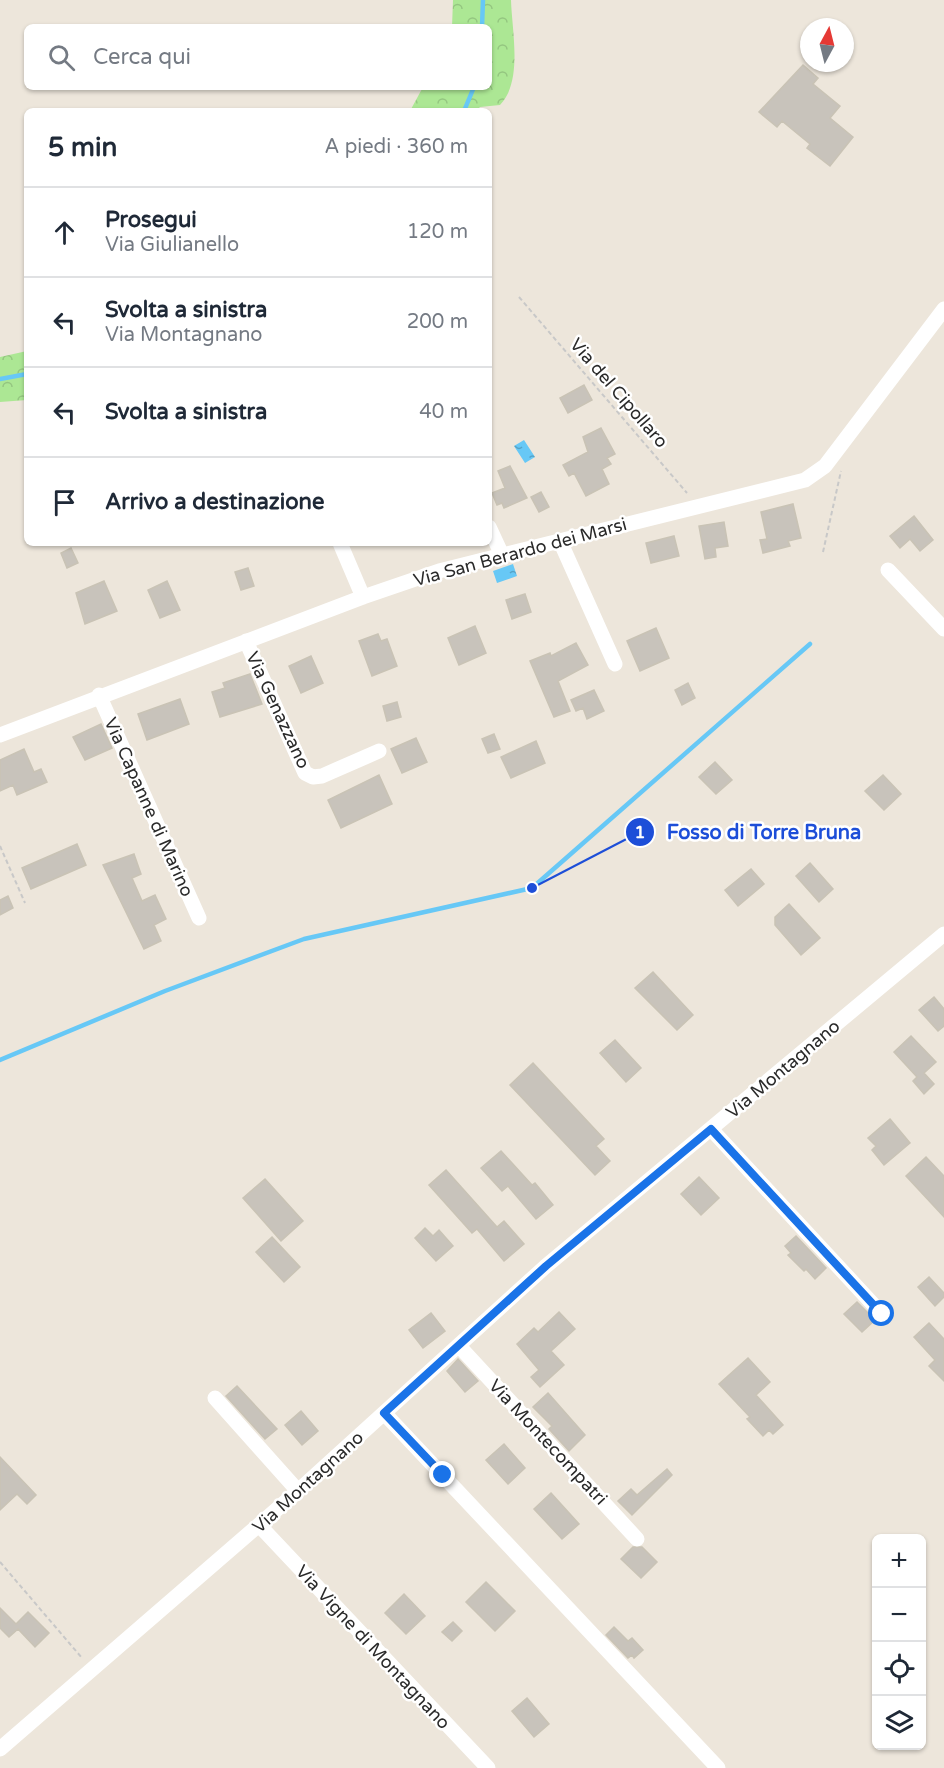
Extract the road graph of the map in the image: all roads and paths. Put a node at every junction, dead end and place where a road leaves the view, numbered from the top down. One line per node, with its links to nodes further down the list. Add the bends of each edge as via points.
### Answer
1 (519, 297): 4 (path, Via del Cipollaro)
2 (944, 309): 3 (street, Via San Berardo dei Marsi)
3 (840, 444): 4 (street, Via San Berardo dei Marsi, via 822,469 805,480); 8 (path, via 841,472)
4 (699, 507): 6 (street, Via San Berardo dei Marsi)
5 (492, 533): 9 (street)
6 (560, 541): 9 (street, Via San Berardo dei Marsi); 14 (street)
7 (341, 546): 11 (street)
8 (823, 552)
9 (502, 555): 11 (street, Via San Berardo dei Marsi)
10 (888, 570): 12 (street)
11 (363, 597): 13 (street, Via San Berardo dei Marsi)
12 (944, 629)
13 (246, 641): 15 (street, Via San Berardo dei Marsi); 17 (street, Via Genazzano, via 305,773 322,776)
14 (615, 664)
15 (99, 695): 16 (street, Via San Berardo dei Marsi); 20 (street, Via Capanne di Marino)
16 (0, 735)
17 (380, 751)
18 (0, 846): 19 (path)
19 (25, 903)
20 (199, 918)
21 (944, 934): 22 (street, Via Montagnano)
22 (711, 1129): 23 (street); 24 (street, Via Montagnano, via 546,1266)
23 (882, 1314)
24 (459, 1346): 26 (street, Via Montagnano); 29 (street, Via Montecompatri)
25 (215, 1398): 27 (street)
26 (384, 1413): 27 (street, Via Montagnano); 34 (street)
27 (298, 1491): 28 (street, Via Montagnano)
28 (259, 1525): 31 (street, Via Montagnano); 33 (street, Via Vigne di Montagnano)
29 (636, 1539)
30 (0, 1562): 31 (path)
31 (92, 1669): 32 (street, Via Montagnano)
32 (0, 1749)
33 (488, 1768)
34 (718, 1768)

